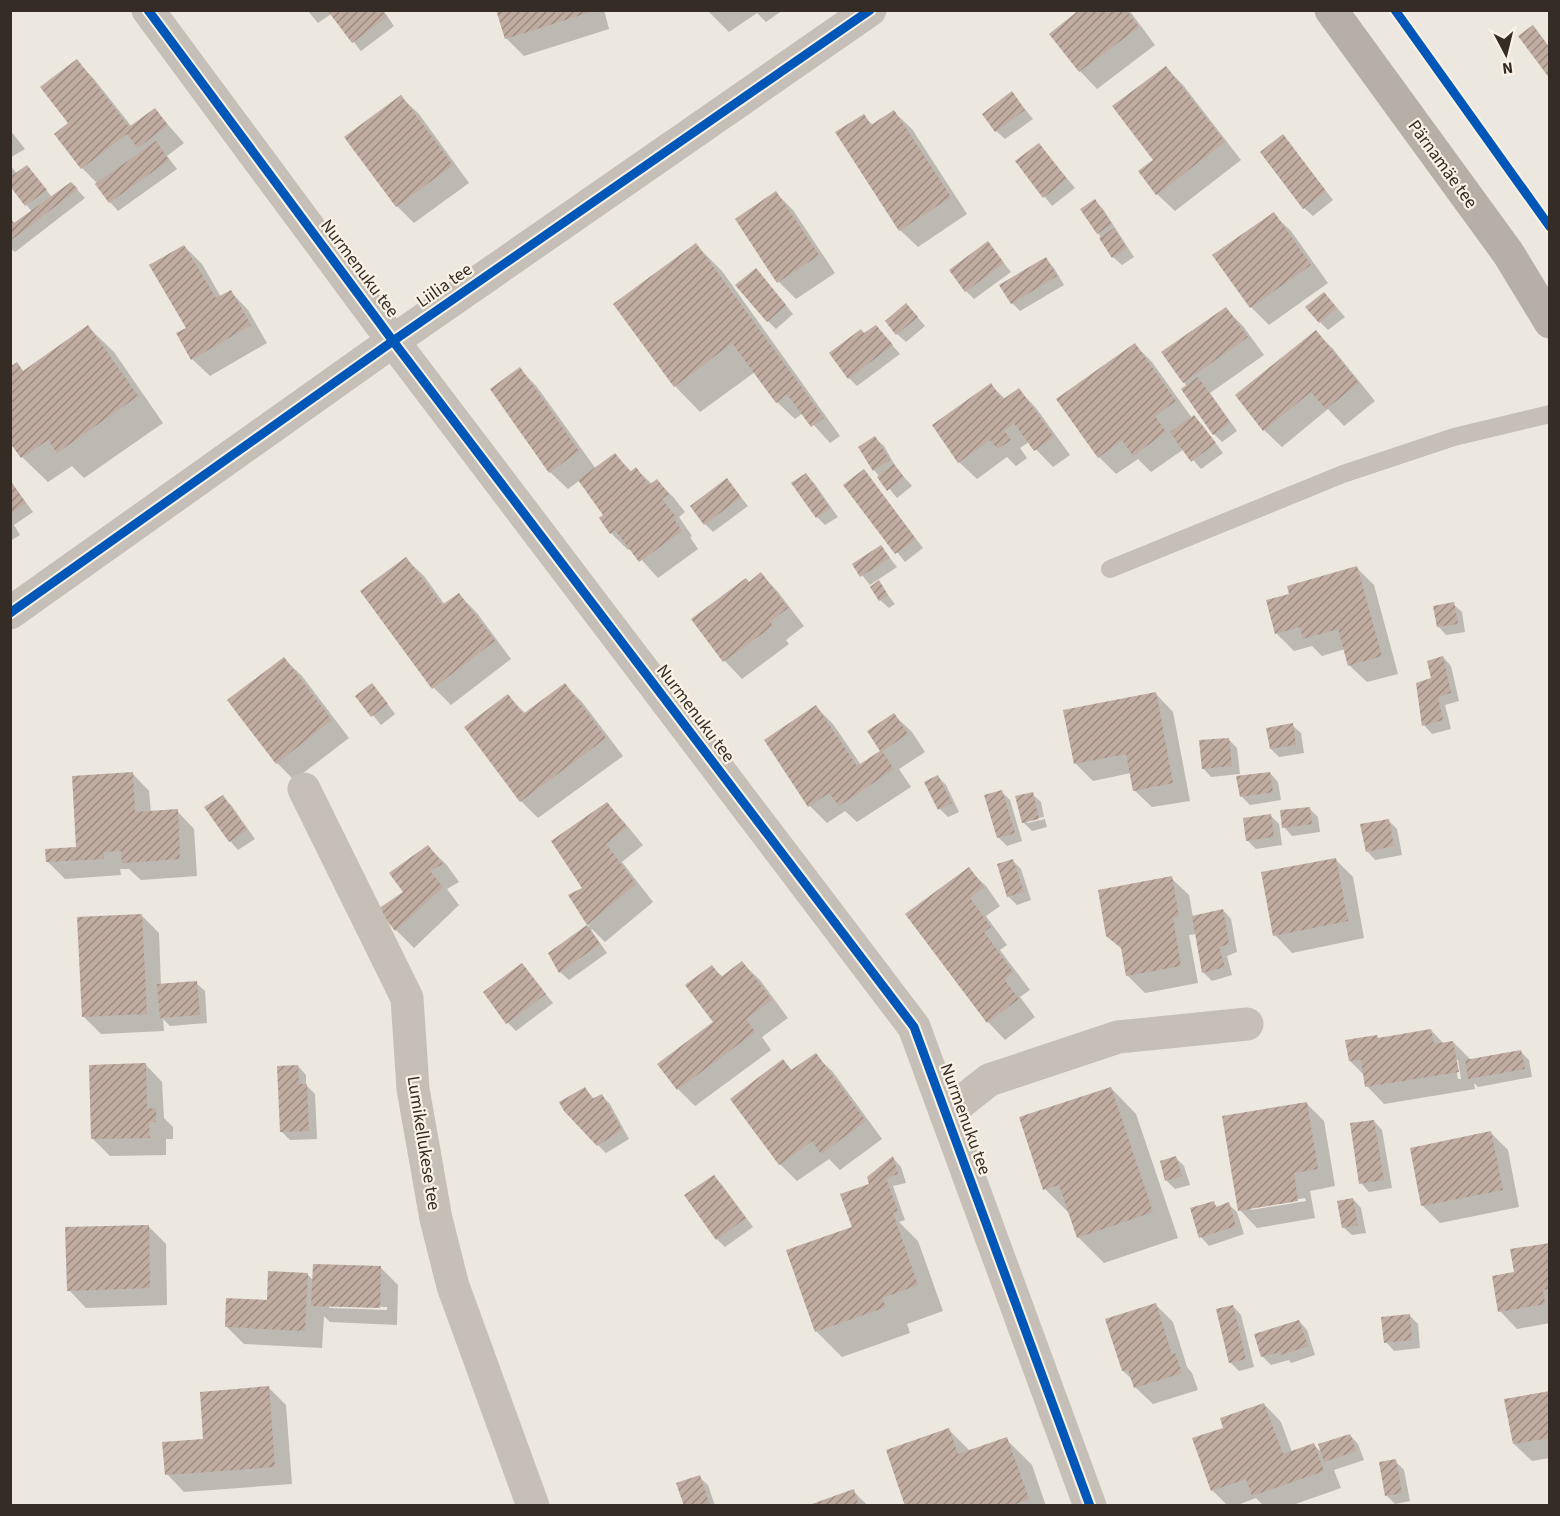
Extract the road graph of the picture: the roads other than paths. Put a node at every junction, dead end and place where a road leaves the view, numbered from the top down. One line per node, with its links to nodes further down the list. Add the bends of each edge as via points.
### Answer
1 (148, 10): 5 (street, Nurmenuku tee)
2 (870, 10): 5 (street, Liilia tee)
3 (1331, 10): 4 (main road, Pärnamäe tee, via 1508,253)
4 (1550, 322)
5 (393, 340): 8 (street, Liilia tee); 11 (street, Nurmenuku tee, via 914,1027)
6 (1550, 414): 7 (lane, via 1454,437 1343,474)
7 (1110, 569)
8 (10, 613)
9 (304, 789): 12 (street, Lumikellukese tee, via 407,998 413,1089 436,1219 453,1286)
10 (1247, 1024): 11 (street, via 1118,1037 989,1080)
11 (946, 1114): 13 (street, Nurmenuku tee)
12 (533, 1506)
13 (1090, 1506)

